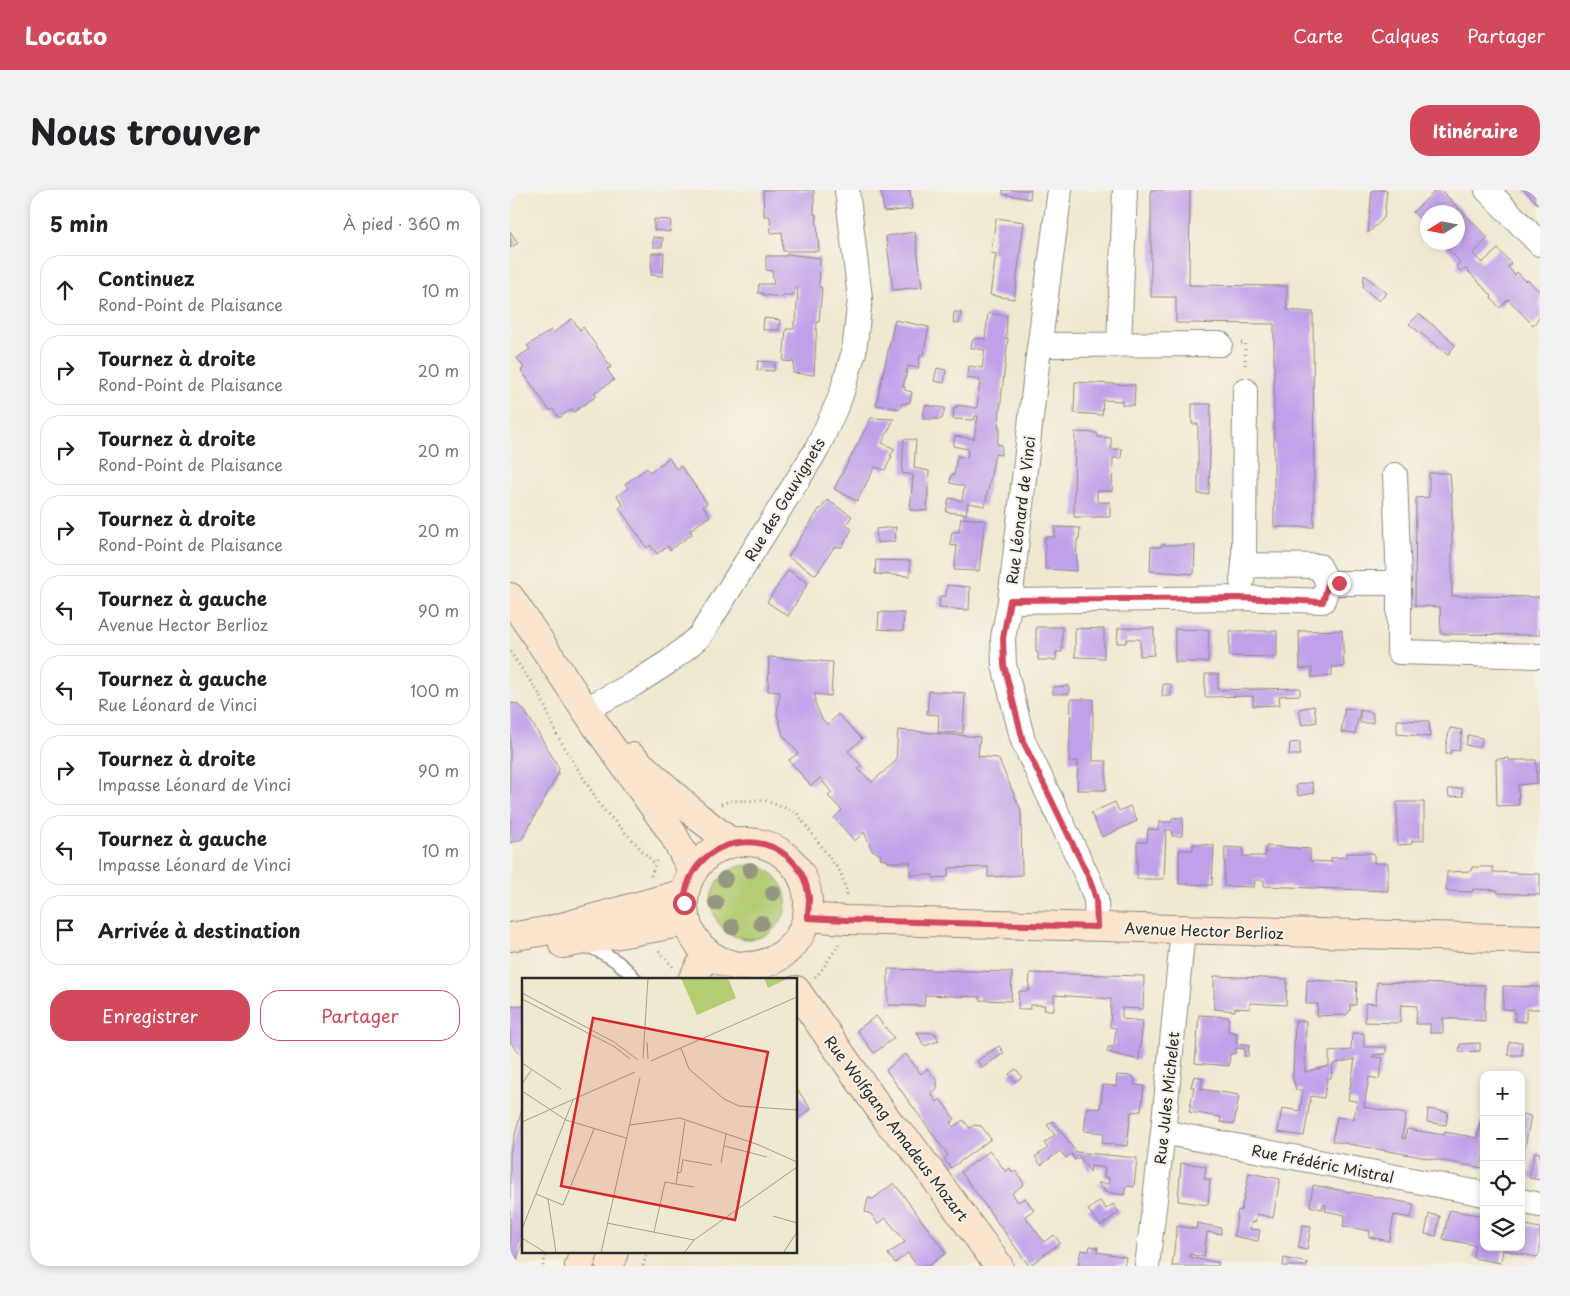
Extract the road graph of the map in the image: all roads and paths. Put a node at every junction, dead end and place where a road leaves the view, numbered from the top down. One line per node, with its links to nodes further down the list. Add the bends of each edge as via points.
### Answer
1 (847, 190): 19 (street, Rue des Gauvignets, via 860,298 854,352 840,398 817,449 700,636)
2 (1060, 190): 6 (street, Rue Léonard de Vinci)
3 (1125, 190): 8 (street)
4 (1487, 190): 5 (street)
5 (1540, 244)
6 (1040, 344): 8 (street); 16 (street, Rue Léonard de Vinci)
7 (1220, 344): 8 (street); 9 (path, via 1245,343)
8 (1119, 345)
9 (1245, 390): 11 (street)
10 (1395, 474): 13 (street)
11 (1244, 565): 12 (street, via 1319,566); 15 (street)
12 (1328, 583): 13 (street); 15 (street, via 1323,602)
13 (1399, 583): 18 (street, via 1399,652)
14 (510, 597): 19 (street)
15 (1240, 598): 16 (street)
16 (1010, 600): 27 (street, Rue Léonard de Vinci, via 1003,638 1004,665 1023,741 1090,880 1096,899)
17 (510, 652): 22 (path, via 540,695 557,735 602,808)
18 (1540, 656)
19 (590, 716): 21 (street, via 697,816); 23 (street, via 673,834)
20 (714, 806): 25 (path, via 731,801 764,800 796,812 841,872 848,894)
21 (732, 843): 23 (street, via 704,859); 24 (street, via 768,845 796,866 805,882)
22 (654, 864)
23 (689, 882): 26 (street); 28 (street)
24 (808, 918): 25 (street, Avenue Hector Berlioz); 35 (street)
25 (847, 920): 27 (street, Avenue Hector Berlioz); 38 (path, via 838,948 821,971)
26 (687, 922): 31 (street); 34 (street, via 692,934)
27 (1097, 927): 29 (street, Avenue Hector Berlioz)
28 (551, 930): 30 (street); 31 (lane)
29 (1183, 930): 32 (street, Avenue Hector Berlioz); 40 (street, Rue Jules Michelet)
30 (510, 936)
31 (577, 940): 33 (street); 36 (lane, via 623,965)
32 (1540, 940)
33 (510, 955)
34 (717, 965): 35 (street); 37 (street)
35 (786, 968)
36 (634, 978)
37 (695, 978)
38 (798, 989)
39 (798, 994): 46 (street, Rue Wolfgang Amadeus Mozart)
40 (1163, 1132): 41 (street, Rue Frédéric Mistral); 47 (street, Rue Jules Michelet)
41 (1480, 1193)
42 (1525, 1202): 43 (street)
43 (1540, 1205)
44 (583, 1254): 45 (street)
45 (579, 1266)
46 (999, 1266)
47 (1147, 1266)

